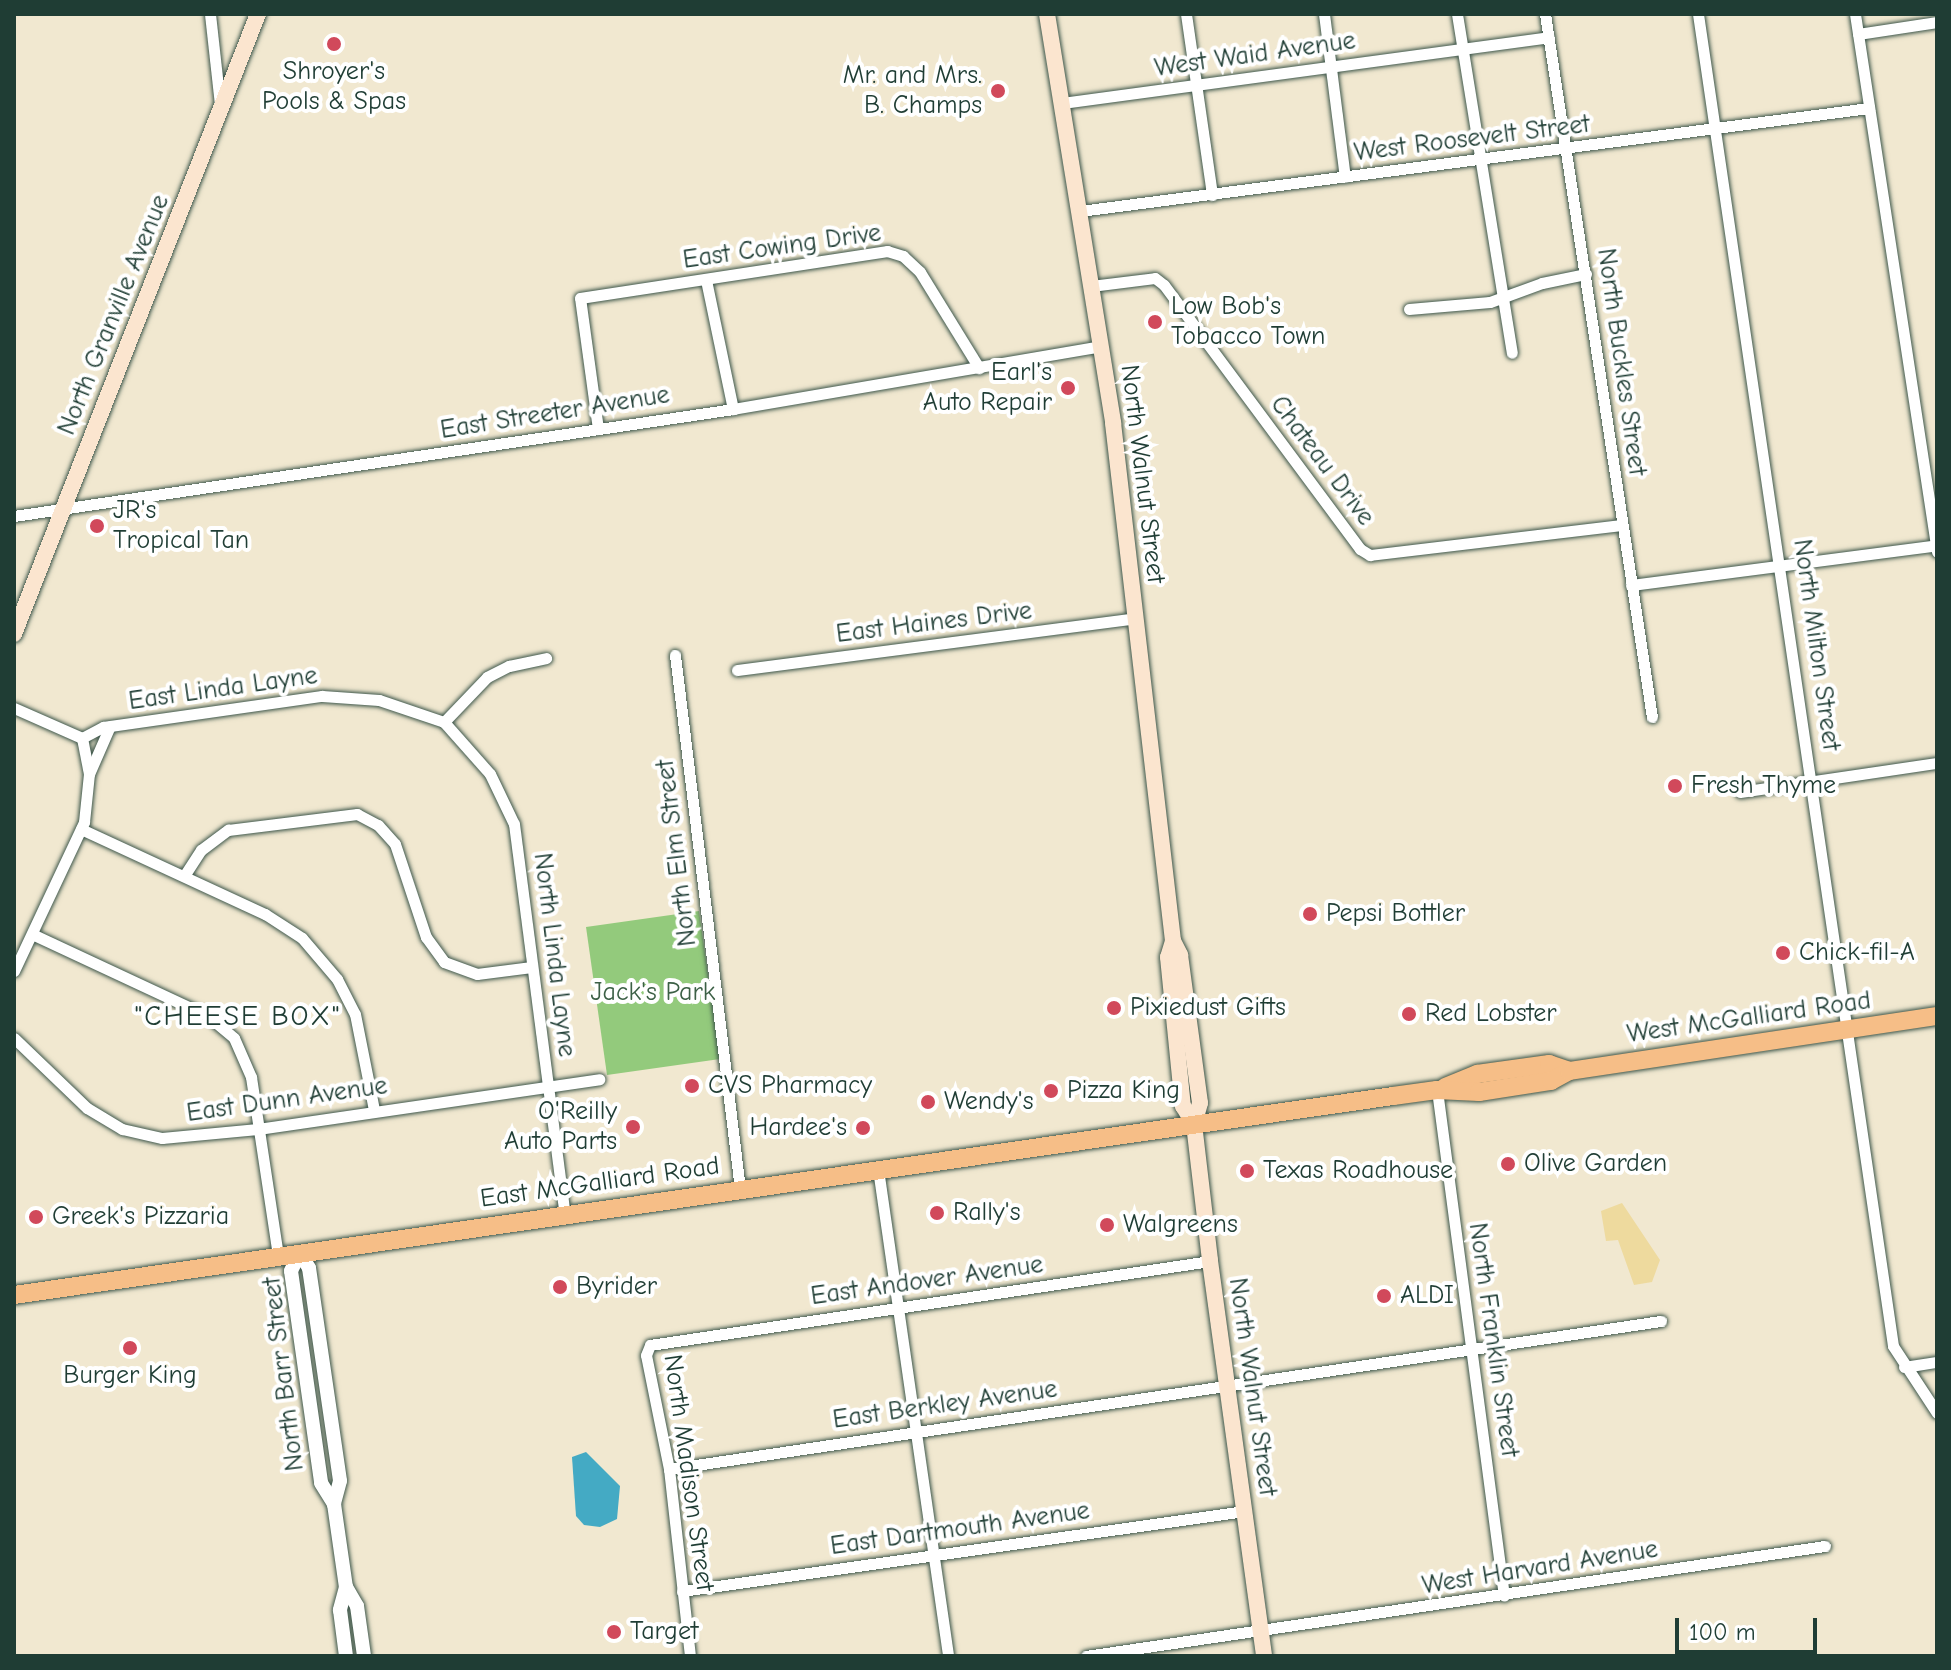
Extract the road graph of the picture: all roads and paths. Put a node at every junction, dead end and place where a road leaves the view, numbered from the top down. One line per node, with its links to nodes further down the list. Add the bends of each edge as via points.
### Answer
1 (210, 14): 18 (street)
2 (258, 14): 18 (main road, North Granville Avenue)
3 (1047, 14): 16 (main road, North Walnut Street)
4 (1186, 14): 15 (street)
5 (1324, 14): 14 (street)
6 (1457, 14): 13 (street)
7 (1545, 14): 12 (street, North Buckles Street)
8 (1698, 14): 19 (street, North Milton Street)
9 (1855, 14): 11 (street)
10 (1937, 22): 11 (street)
11 (1858, 34): 17 (street)
12 (1549, 37): 13 (street, West Waid Avenue); 20 (street, North Buckles Street)
13 (1463, 49): 14 (street, West Waid Avenue); 21 (street)
14 (1330, 65): 15 (street, West Waid Avenue); 22 (street)
15 (1196, 87): 16 (street, West Waid Avenue); 23 (street)
16 (1062, 103): 24 (main road, North Walnut Street)
17 (1869, 108): 19 (street, West Roosevelt Street); 38 (street)
18 (221, 109): 35 (main road, North Granville Avenue)
19 (1717, 131): 20 (street, West Roosevelt Street); 40 (street, North Milton Street)
20 (1567, 149): 21 (street, West Roosevelt Street); 25 (street, North Buckles Street)
21 (1480, 158): 22 (street, West Roosevelt Street); 28 (street)
22 (1345, 177): 23 (street, West Roosevelt Street)
23 (1212, 195): 24 (street, West Roosevelt Street)
24 (1080, 211): 27 (main road, North Walnut Street)
25 (1586, 274): 28 (street); 37 (street, North Buckles Street)
26 (706, 280): 32 (street, East Cowing Drive, via 892,252 920,272); 33 (street); 34 (street, East Cowing Drive, via 580,298)
27 (1091, 286): 30 (main road, North Walnut Street); 37 (street, Chateau Drive, via 1155,278 1164,285 1365,552 1383,556)
28 (1504, 298): 29 (street); 31 (street)
29 (1409, 309)
30 (1101, 346): 32 (street, East Streeter Avenue); 42 (main road, North Walnut Street)
31 (1512, 353)
32 (979, 368): 33 (street, East Streeter Avenue)
33 (733, 409): 34 (street, East Streeter Avenue)
34 (598, 429): 35 (street, East Streeter Avenue)
35 (64, 508): 36 (street, East Streeter Avenue); 43 (main road, North Granville Avenue)
36 (14, 516)
37 (1622, 525): 41 (street, North Buckles Street)
38 (1936, 545): 39 (street); 40 (street)
39 (1937, 552)
40 (1782, 566): 41 (street); 54 (street, North Milton Street)
41 (1631, 585): 48 (street, North Buckles Street)
42 (1136, 618): 46 (street, East Haines Drive); 68 (main road, North Walnut Street, via 1173,941 1168,957 1183,1106)
43 (14, 634)
44 (675, 655): 71 (street, North Elm Street)
45 (546, 658): 49 (street, via 487,677)
46 (737, 670)
47 (14, 708): 51 (street)
48 (1652, 717)
49 (444, 722): 50 (street, East Linda Layne, via 379,700 344,696); 59 (street, North Linda Layne, via 490,774 514,824)
50 (110, 726): 51 (street, East Linda Layne); 53 (street)
51 (82, 738): 53 (street)
52 (1937, 763): 54 (street)
53 (89, 774): 56 (street, via 90,800)
54 (1814, 783): 55 (street); 62 (street, North Milton Street)
55 (1740, 792)
56 (81, 829): 57 (street); 58 (street)
57 (184, 876): 59 (street, via 201,850 228,830 357,814 378,825 395,844 426,937 444,962 477,974); 67 (street, via 275,919 323,961 355,1014)
58 (32, 934): 60 (street); 69 (street, North Barr Street, via 224,1027 247,1060)
59 (532, 967): 65 (street, North Linda Layne)
60 (14, 971)
61 (1937, 1016): 62 (main road, West McGalliard Road)
62 (1848, 1030): 66 (main road, West McGalliard Road, via 1569,1071 1549,1064 1477,1074); 82 (street, North Milton Street, via 1893,1346)
63 (14, 1038): 69 (street, East Dunn Avenue, via 71,1096 122,1129 178,1138)
64 (599, 1079): 65 (street, East Dunn Avenue)
65 (548, 1086): 67 (street, East Dunn Avenue); 72 (street, North Linda Layne)
66 (1437, 1090): 68 (main road, West McGalliard Road); 80 (street, North Franklin Street)
67 (374, 1110): 69 (street, East Dunn Avenue)
68 (1194, 1124): 70 (main road, East McGalliard Road); 75 (main road, North Walnut Street)
69 (258, 1129): 74 (street, North Barr Street)
70 (878, 1169): 71 (main road, East McGalliard Road); 77 (street)
71 (740, 1189): 72 (main road, East McGalliard Road)
72 (565, 1215): 73 (main road, East McGalliard Road)
73 (300, 1253): 74 (main road, East McGalliard Road); 90 (street, North Barr Street, via 291,1271 321,1483 334,1504)
74 (278, 1256): 76 (main road, East McGalliard Road)
75 (1210, 1261): 77 (street, East Andover Avenue); 83 (main road, North Walnut Street)
76 (14, 1295)
77 (897, 1308): 79 (street, East Andover Avenue); 85 (street)
78 (1661, 1321): 80 (street, East Berkley Avenue)
79 (650, 1345): 86 (street, North Madison Street, via 646,1355)
80 (1473, 1351): 83 (street, East Berkley Avenue); 92 (street, North Franklin Street)
81 (1937, 1362): 82 (street)
82 (1904, 1367): 84 (street, North Milton Street)
83 (1228, 1389): 85 (street, East Berkley Avenue); 87 (main road, North Walnut Street)
84 (1937, 1413)
85 (917, 1431): 86 (street, East Berkley Avenue); 89 (street)
86 (669, 1469): 91 (street, North Madison Street)
87 (1245, 1511): 89 (street, East Dartmouth Avenue); 93 (main road, North Walnut Street)
88 (1825, 1546): 92 (street, West Harvard Avenue)
89 (935, 1555): 91 (street, East Dartmouth Avenue); 97 (street)
90 (346, 1587): 94 (street, North Barr Street, via 340,1610); 95 (street, North Barr Street, via 357,1606)
91 (682, 1591): 96 (street, North Madison Street)
92 (1504, 1596): 93 (street, West Harvard Avenue)
93 (1261, 1632): 98 (street, West Harvard Avenue); 99 (main road, North Walnut Street)
94 (346, 1656)
95 (364, 1656)
96 (690, 1656)
97 (948, 1656)
98 (1086, 1656)
99 (1264, 1656)

